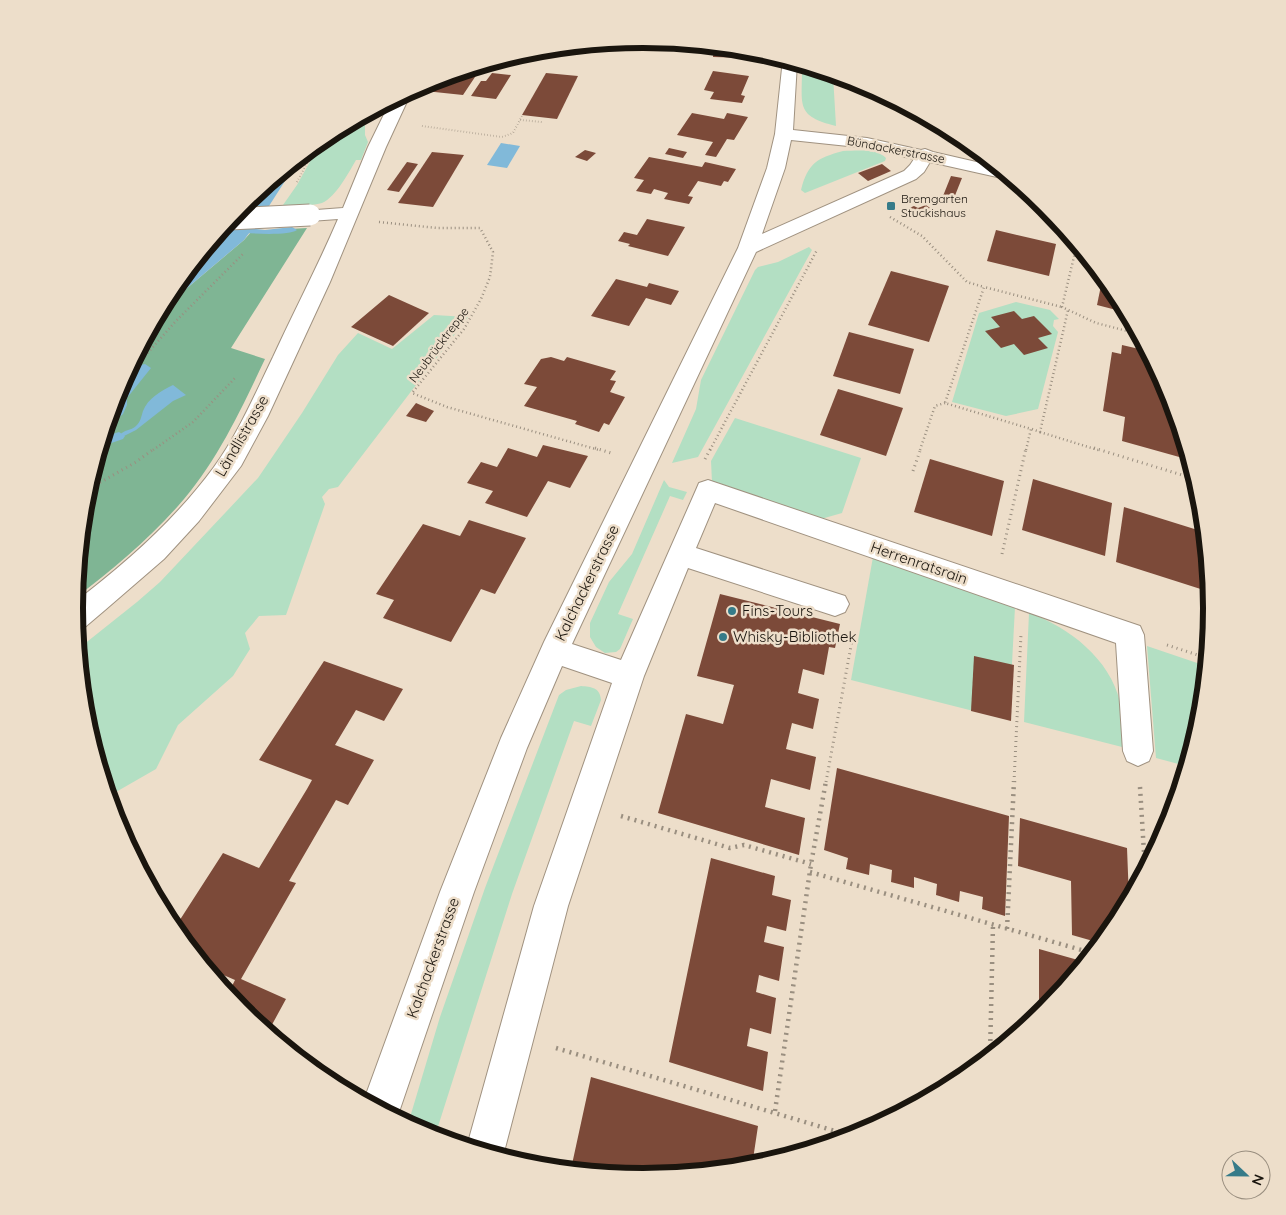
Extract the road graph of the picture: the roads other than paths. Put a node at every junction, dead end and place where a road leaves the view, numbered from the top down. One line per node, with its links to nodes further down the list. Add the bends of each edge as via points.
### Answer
1 (789, 67): 3 (street, Kalchackerstrasse)
2 (398, 104): 6 (street, Ländlistrasse)
3 (784, 134): 4 (street, Bündackerstrasse, via 858,141); 8 (street, Kalchackerstrasse, via 776,168)
4 (925, 154): 5 (street, Bündackerstrasse); 8 (street, via 915,172)
5 (994, 171)
6 (350, 213): 7 (street, bridge); 11 (street, Ländlistrasse, via 262,403 223,472 195,510 144,562)
7 (241, 219)
8 (748, 248): 12 (street, Kalchackerstrasse)
9 (680, 554): 10 (street); 13 (street); 14 (street, Herrenratsrain, via 705,478 994,588 1130,635)
10 (835, 604)
11 (83, 611)
12 (554, 651): 13 (street); 15 (street, Kalchackerstrasse, via 512,748 457,892)
13 (629, 676): 16 (street, via 551,906)
14 (1138, 751)
15 (383, 1103)
16 (487, 1145)

